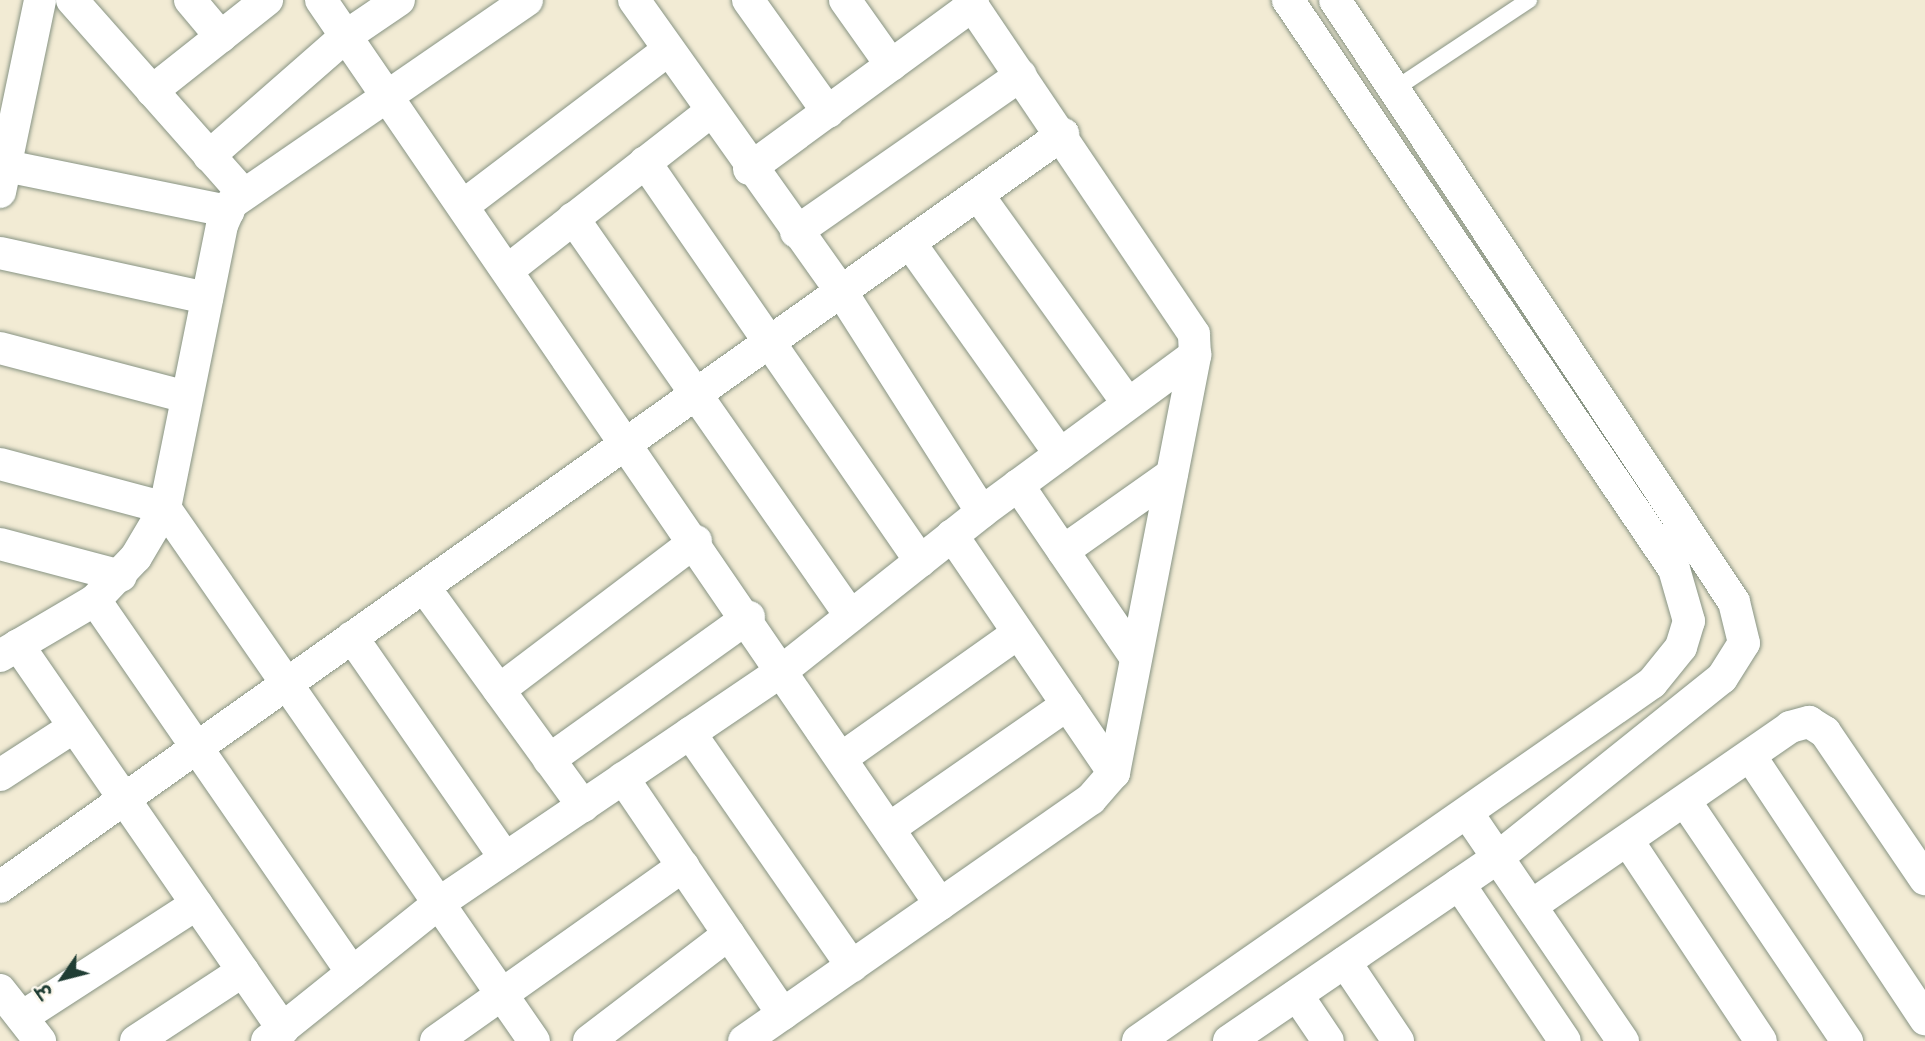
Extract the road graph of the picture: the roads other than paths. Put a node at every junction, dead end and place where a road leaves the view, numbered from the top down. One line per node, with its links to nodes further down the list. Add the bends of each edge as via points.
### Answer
1 (40, 0): 29 (street)
2 (72, 0): 21 (street)
3 (190, 0): 16 (street)
4 (267, 0): 16 (street)
5 (321, 0): 15 (street)
6 (399, 0): 15 (street)
7 (527, 0): 22 (street)
8 (634, 0): 17 (street)
9 (748, 0): 24 (street)
10 (845, 0): 18 (street)
11 (1289, 0): 83 (street, via 1674,569 1686,596 1686,636 1664,671)
12 (1335, 0): 20 (street)
13 (1529, 0): 20 (lane)
14 (971, 3): 18 (street); 19 (street)
15 (346, 36): 22 (street); 26 (street)
16 (221, 37): 21 (street)
17 (668, 50): 23 (street); 32 (street)
18 (891, 65): 24 (street)
19 (1021, 75): 25 (street); 34 (street)
20 (1395, 89): 87 (street, via 1743,624 1744,643 1732,669)
21 (152, 91): 26 (street)
22 (388, 96): 31 (street); 32 (street)
23 (710, 112): 27 (street); 28 (street)
24 (828, 112): 28 (street)
25 (1063, 134): 30 (street); 42 (street, via 1182,310)
26 (209, 156): 31 (street)
27 (645, 162): 33 (street); 40 (street)
28 (749, 169): 34 (street)
29 (3, 179): 31 (street)
30 (978, 194): 35 (street); 45 (street)
31 (235, 202): 39 (street)
32 (464, 205): 37 (street)
33 (573, 218): 37 (street); 43 (street)
34 (796, 232): 38 (street)
35 (909, 243): 38 (street); 47 (street)
36 (0, 253): 39 (street)
37 (508, 270): 46 (street)
38 (841, 291): 40 (street); 52 (street)
39 (207, 298): 44 (street)
40 (773, 342): 43 (street); 57 (street)
41 (0, 348): 44 (street)
42 (1195, 355): 45 (street); 49 (street)
43 (700, 394): 46 (street); 61 (street)
44 (187, 397): 51 (street)
45 (1128, 404): 47 (street)
46 (628, 442): 54 (street); 59 (street)
47 (1060, 454): 50 (street)
48 (0, 464): 51 (street)
49 (1172, 474): 56 (street); 66 (street)
50 (1018, 485): 52 (street); 56 (street)
51 (165, 508): 58 (street); 68 (street)
52 (982, 512): 53 (street)
53 (952, 536): 57 (street); 63 (street)
54 (696, 541): 62 (street); 69 (street)
55 (0, 544): 58 (street)
56 (1063, 551): 66 (street)
57 (920, 561): 61 (street)
58 (121, 576): 60 (street)
59 (424, 587): 64 (street); 69 (street)
60 (95, 600): 65 (street); 73 (street)
61 (851, 616): 67 (street)
62 (749, 617): 67 (street); 76 (street)
63 (1018, 633): 70 (street); 74 (street)
64 (352, 637): 68 (street); 86 (street)
65 (9, 651): 71 (street)
66 (1136, 658): 77 (street)
67 (784, 669): 72 (street); 74 (street)
68 (287, 684): 73 (street); 92 (street)
69 (499, 690): 76 (street)
70 (1067, 705): 77 (street); 84 (street)
71 (74, 727): 78 (street); 80 (street)
72 (690, 733): 79 (street); 98 (street)
73 (197, 747): 80 (street); 100 (street)
74 (843, 757): 84 (street)
75 (1751, 757): 81 (street); 89 (street, via 1798,723 1817,726); 105 (street)
76 (549, 760): 82 (street)
77 (1114, 773): 94 (street, via 1091,799)
78 (0, 775)
79 (623, 778): 82 (street); 88 (street)
80 (125, 798): 91 (street); 93 (street)
81 (1685, 802): 85 (street); 120 (street)
82 (583, 806): 86 (street)
83 (1468, 814): 87 (street); 114 (street)
84 (890, 828): 94 (street)
85 (1628, 841): 95 (street); 119 (street)
86 (505, 858): 92 (street)
87 (1497, 858): 90 (street); 95 (street)
88 (683, 866): 96 (street); 102 (street)
89 (1925, 879)
90 (1459, 884): 97 (street); 117 (street)
91 (0, 887)
92 (439, 903): 100 (street); 102 (street)
93 (197, 904): 99 (street); 106 (street)
94 (940, 904): 98 (street)
95 (1531, 906): 118 (street)
96 (729, 934): 104 (street); 112 (street)
97 (1345, 962): 103 (street); 116 (street)
98 (852, 965): 104 (street)
99 (243, 971): 107 (street); 109 (street)
100 (352, 973): 107 (street)
101 (0, 989): 106 (street)
102 (502, 995): 110 (street); 111 (street)
103 (1297, 995): 108 (street); 115 (street)
104 (783, 1014): 113 (street)
105 (1925, 1019)
106 (31, 1029)
107 (275, 1035)
108 (1247, 1036)
109 (136, 1041)
110 (436, 1041)
111 (534, 1041)
112 (589, 1041)
113 (744, 1041)
114 (1138, 1041)
115 (1328, 1041)
116 (1398, 1041)
117 (1565, 1041)
118 (1623, 1041)
119 (1761, 1041)
120 (1847, 1041)

